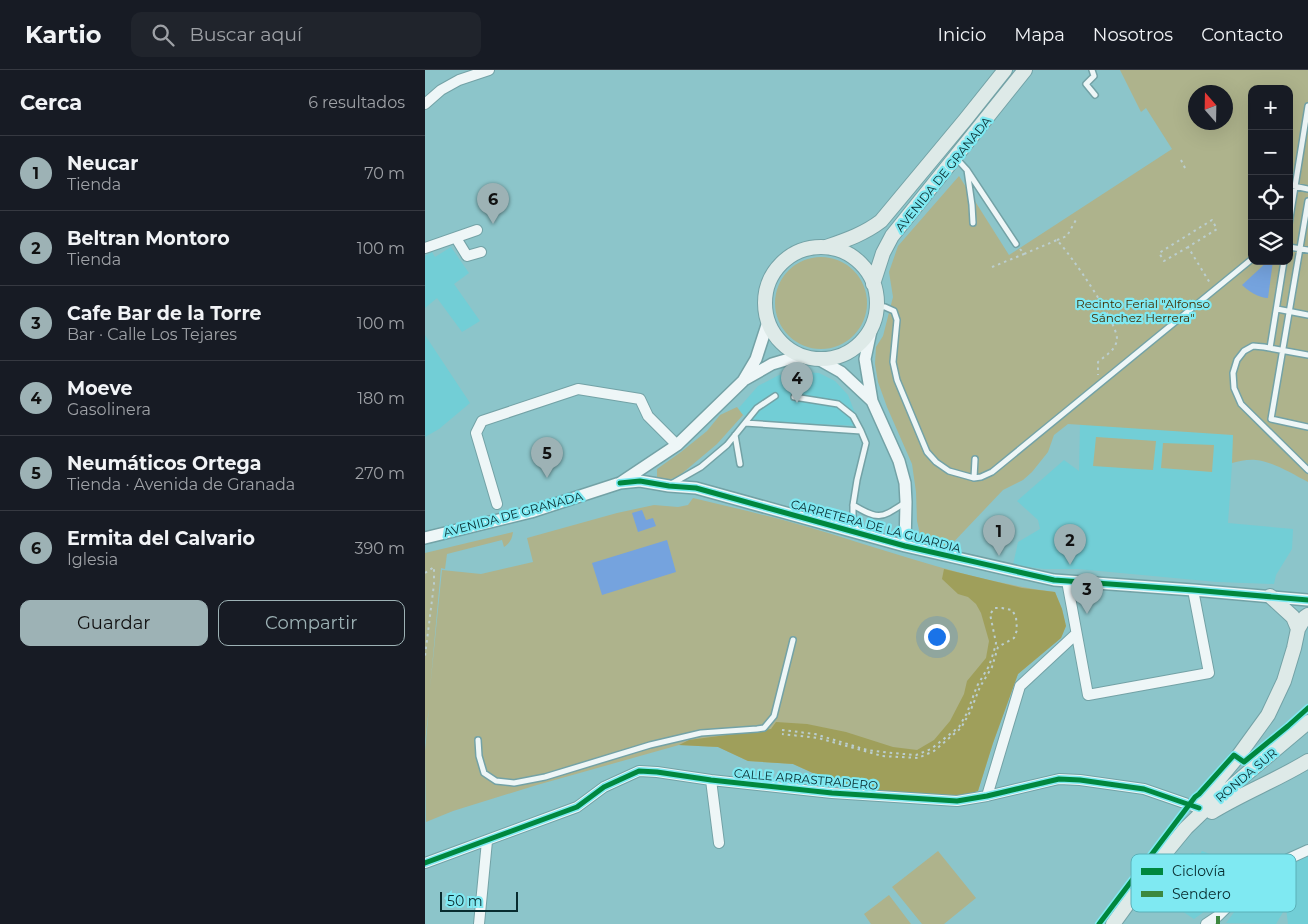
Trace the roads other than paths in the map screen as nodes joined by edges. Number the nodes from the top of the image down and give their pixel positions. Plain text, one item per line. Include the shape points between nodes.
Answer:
1 (489, 70) edge
2 (1005, 70) edge
3 (1025, 70) edge
4 (1092, 70) edge
5 (1095, 95) dead end
6 (425, 104) edge
7 (1308, 106) edge
8 (1307, 122) edge
9 (956, 158) junction
10 (967, 170) junction
11 (1293, 182) edge
12 (1293, 186) edge
13 (1308, 189) edge
14 (1308, 201) edge
15 (973, 223) dead end
16 (477, 230) dead end
17 (456, 238) junction
18 (1017, 244) road end
19 (425, 248) edge
20 (823, 248) junction
21 (1293, 248) edge
22 (1300, 249) junction
23 (1308, 250) edge
24 (481, 252) dead end
25 (1248, 262) edge
26 (1283, 265) edge
27 (873, 284) junction
28 (877, 306) junction
29 (1277, 309) junction
30 (1289, 312) junction
31 (1308, 315) edge
32 (768, 322) junction
33 (872, 326) junction
34 (1270, 348) junction
35 (1283, 350) junction
36 (1308, 355) edge
37 (812, 358) junction
38 (743, 381) junction
39 (775, 396) dead end
40 (794, 397) dead end
41 (871, 401) junction
42 (745, 423) junction
43 (1308, 426) edge
44 (861, 431) junction
45 (735, 435) junction
46 (677, 445) junction
47 (975, 459) dead end
48 (740, 464) dead end
49 (1308, 470) edge
50 (974, 478) junction
51 (620, 483) junction
52 (669, 486) junction
53 (906, 502) junction
54 (497, 504) dead end
55 (853, 505) junction
56 (857, 532) junction
57 (425, 538) edge
58 (905, 546) junction
59 (1067, 582) junction
60 (1193, 590) junction
61 (1270, 596) junction
62 (1308, 600) edge
63 (1308, 615) edge
64 (1298, 629) junction
65 (1076, 634) junction
66 (793, 640) dead end
67 (1308, 722) edge
68 (479, 740) dead end
69 (1308, 761) edge
70 (711, 780) junction
71 (987, 796) junction
72 (1199, 808) junction
73 (1186, 828) junction
74 (487, 841) junction
75 (719, 843) dead end
76 (1308, 850) edge
77 (1165, 854) edge
78 (1296, 855) edge
79 (425, 863) edge
80 (1131, 899) edge
81 (1222, 912) edge
82 (479, 924) edge
83 (1113, 924) edge
84 (1206, 924) edge

1 - 6 street via 459,80
2 - 20 main road, AVENIDA DE GRANADA via 881,221 851,239
3 - 9 main road, AVENIDA DE GRANADA
4 - 5 lane via 1094,76 1086,84
7 - 8 lane
8 - 11 lane
9 - 10 lane
9 - 27 main road, AVENIDA DE GRANADA via 892,236
10 - 15 lane
10 - 18 lane
12 - 13 lane
14 - 22 lane
16 - 17 street
17 - 19 street
17 - 24 street via 467,256
20 - 27 main road via 839,251 854,259
20 - 32 main road via 797,253 776,270 765,295
21 - 22 lane
22 - 23 lane
22 - 30 lane
25 - 50 lane via 992,472
26 - 29 lane
27 - 28 main road
28 - 33 main road
28 - 50 lane via 894,311 897,320 893,362 897,380 927,452 949,471
29 - 30 lane
29 - 34 lane
30 - 31 lane
30 - 35 lane
32 - 37 main road via 782,344 797,354
32 - 38 street, AVENIDA DE GRANADA via 756,359
33 - 37 main road via 846,353 828,359
33 - 41 street via 865,359
34 - 35 lane
34 - 49 lane via 1253,346 1244,351 1233,373 1234,388 1241,404
35 - 36 lane
35 - 43 lane via 1271,419
37 - 38 street, AVENIDA DE GRANADA via 772,364
37 - 41 street via 841,372
38 - 46 street, AVENIDA DE GRANADA
39 - 42 lane via 757,408
40 - 44 lane via 838,404 853,416
41 - 53 street via 899,462
42 - 44 lane
42 - 45 lane
44 - 55 lane via 866,443
45 - 48 lane
45 - 52 lane via 701,467
46 - 51 street, AVENIDA DE GRANADA
46 - 54 street via 648,416 640,399 578,389 482,421 476,433
47 - 50 lane
51 - 52 street, CARRETERA DE LA GUARDIA
51 - 57 street, AVENIDA DE GRANADA via 531,512
52 - 56 street, CARRETERA DE LA GUARDIA via 696,488
53 - 55 lane via 881,516 870,515
53 - 58 street
55 - 56 lane
56 - 58 street, CARRETERA DE LA GUARDIA
58 - 59 street, CARRETERA DE LA GUARDIA
59 - 60 street, CARRETERA DE LA GUARDIA
59 - 65 street
60 - 61 street, CARRETERA DE LA GUARDIA
60 - 65 street via 1209,673 1088,695
61 - 62 street, CARRETERA DE LA GUARDIA
61 - 64 main road via 1293,617
63 - 64 main road
64 - 72 main road via 1284,682 1268,715
65 - 71 street via 1020,686
66 - 68 lane via 774,716 764,728 701,733 514,783 496,781 484,773
67 - 73 main road, RONDA SUR
69 - 73 main road via 1229,801
70 - 71 street, CALLE ARRASTRADERO via 831,793 957,801
70 - 74 street, CALLE ARRASTRADERO via 639,771 605,787 577,807
70 - 75 street
71 - 72 street, CALLE ARRASTRADERO via 1059,779 1080,780 1144,789
72 - 73 main road
73 - 77 main road, RONDA SUR
74 - 79 street, CALLE ARRASTRADERO
74 - 82 street
76 - 78 street
80 - 83 main road, RONDA SUR
81 - 84 street

